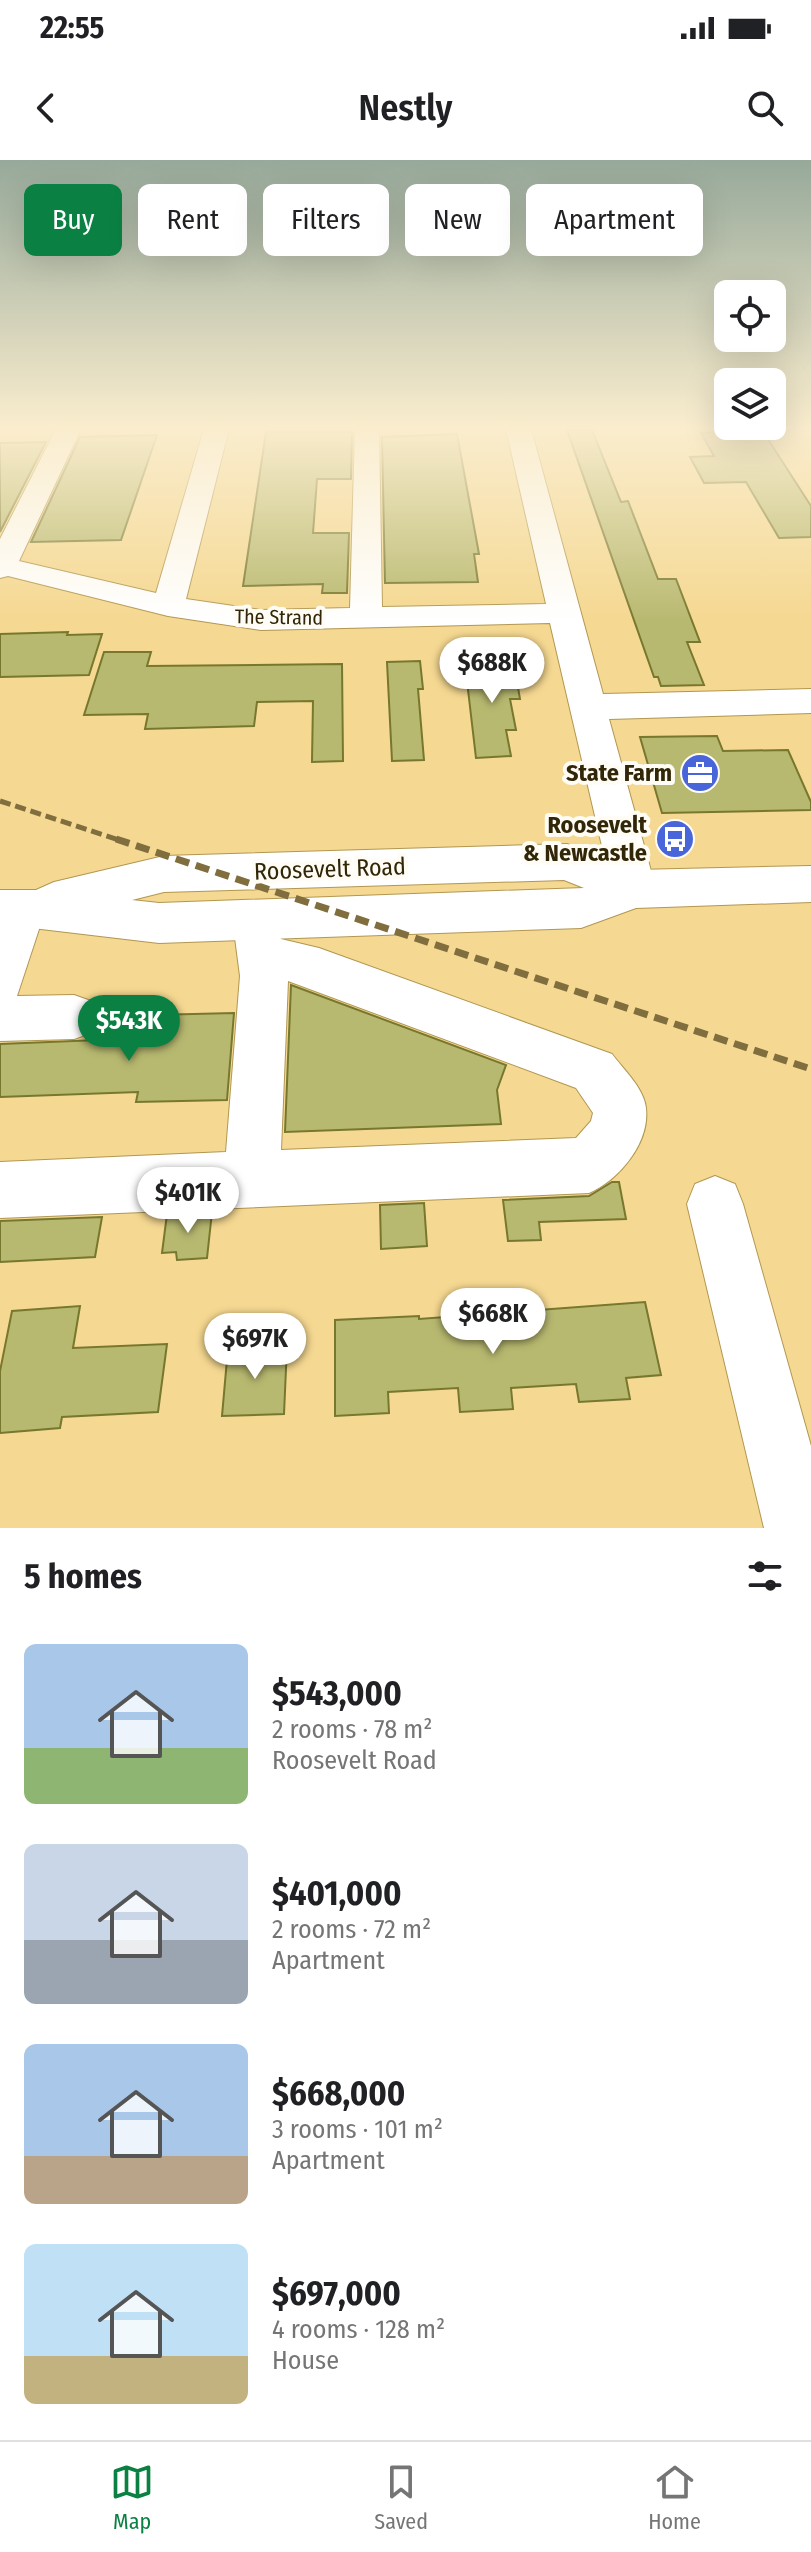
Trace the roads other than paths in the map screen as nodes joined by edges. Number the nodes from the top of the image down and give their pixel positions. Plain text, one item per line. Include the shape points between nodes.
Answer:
1 (37, 493) edge
2 (199, 493) edge
3 (367, 493) edge
4 (534, 493) edge
5 (1, 566) edge
6 (168, 606) junction
7 (564, 613) junction
8 (366, 618) junction
9 (588, 707) junction
10 (808, 707) edge
11 (811, 884) edge
12 (634, 889) junction
13 (12, 908) edge
14 (258, 937) junction
15 (0, 982) edge
16 (74, 1017) dead end
17 (0, 1019) edge
18 (252, 1180) junction
19 (0, 1190) edge
20 (715, 1204) dead end
21 (799, 1528) edge

1 - 5 street
2 - 6 street
3 - 8 street
4 - 7 street
5 - 6 street, The Strand
6 - 8 street, The Strand via 261,620
7 - 8 street, The Strand
7 - 9 street
9 - 10 street
9 - 12 street
11 - 12 main road, Roosevelt Road
12 - 13 main road, Roosevelt Road via 567,862 195,873 164,874
12 - 14 main road, Roosevelt Road via 581,909
13 - 14 main road, Roosevelt Road
13 - 15 street
14 - 18 street via 264,976
14 - 18 street via 319,969 594,1071 620,1107 616,1133 589,1165
16 - 17 street
18 - 19 street
20 - 21 street

